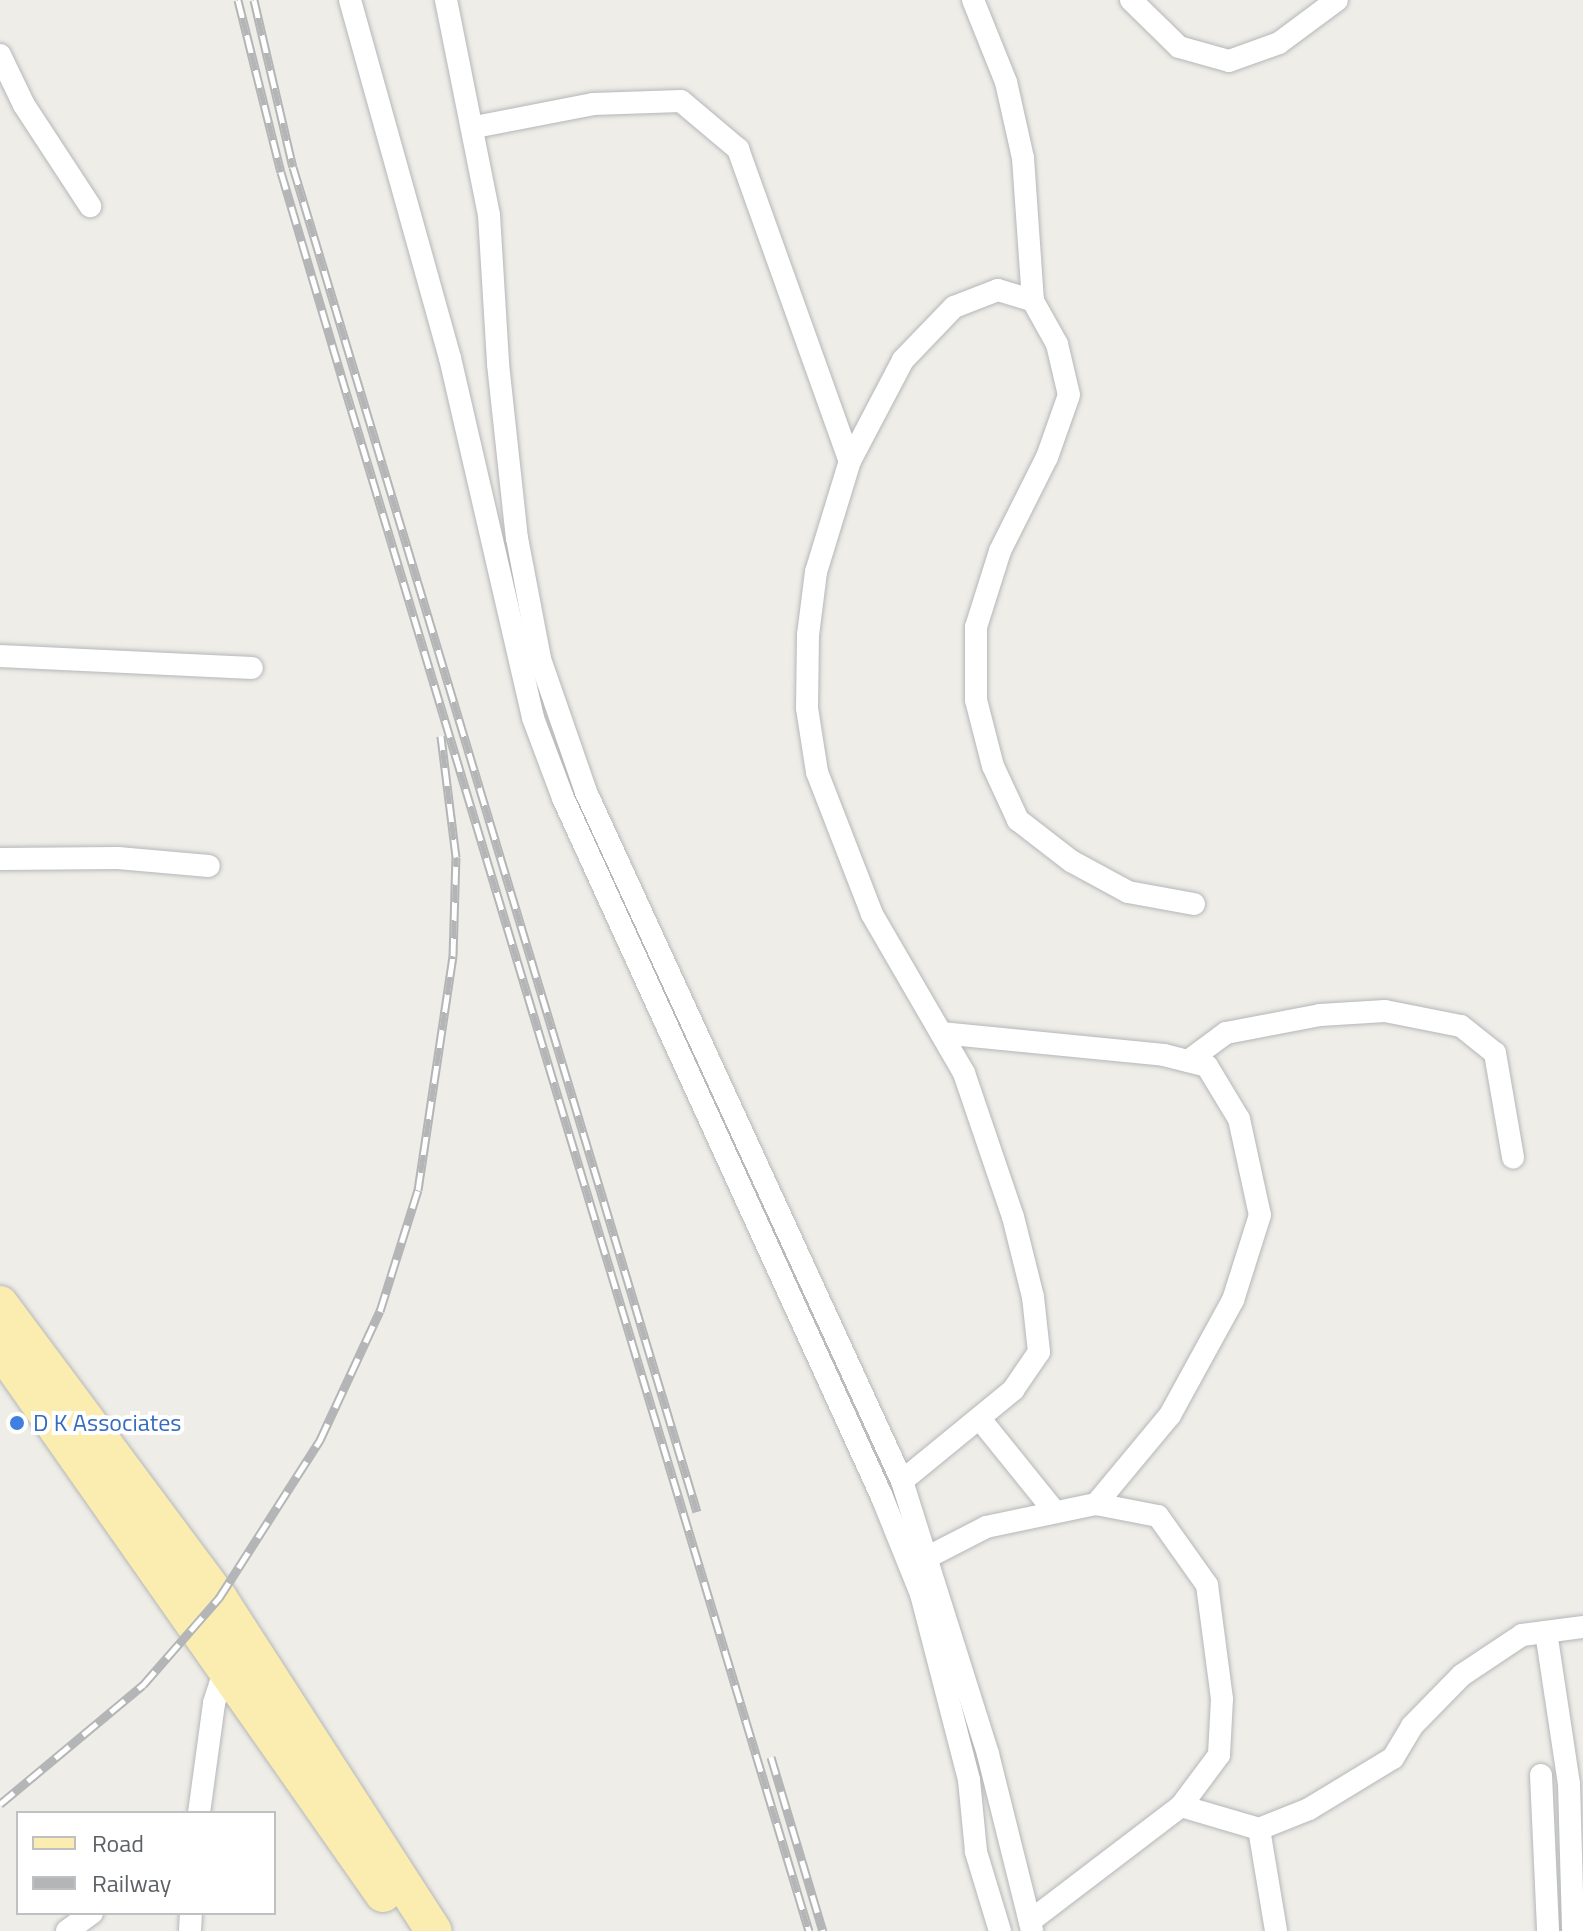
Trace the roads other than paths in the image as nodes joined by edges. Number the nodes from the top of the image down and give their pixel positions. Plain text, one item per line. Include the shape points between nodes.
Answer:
1 (350, 0) edge
2 (446, 0) edge
3 (973, 0) edge
4 (1131, 0) edge
5 (1337, 0) edge
6 (0, 55) edge
7 (475, 127) junction
8 (90, 206) dead end
9 (1033, 301) junction
10 (850, 461) junction
11 (0, 656) edge
12 (252, 668) dead end
13 (0, 859) edge
14 (209, 866) dead end
15 (1194, 904) dead end
16 (941, 1033) junction
17 (1188, 1061) junction
18 (1513, 1157) dead end
19 (0, 1304) edge
20 (0, 1348) edge
21 (980, 1419) junction
22 (902, 1481) junction
23 (1096, 1504) junction
24 (1055, 1512) junction
25 (928, 1557) junction
26 (1583, 1627) edge
27 (1546, 1632) junction
28 (225, 1670) junction
29 (1541, 1775) dead end
30 (1181, 1806) junction
31 (199, 1811) edge
32 (1577, 1812) edge
33 (1259, 1829) junction
34 (89, 1915) edge
35 (415, 1921) edge
36 (1031, 1926) edge
37 (67, 1931) edge
38 (1000, 1931) edge
39 (1276, 1931) edge
40 (1548, 1931) edge
41 (1573, 1931) edge

1 - 38 street via 450,358 533,718 563,798 882,1497 921,1594 969,1780 976,1852
2 - 7 street
3 - 9 street via 1006,82 1023,158
4 - 5 street via 1179,47 1229,61 1279,43
6 - 8 street via 24,105
7 - 10 street via 593,104 681,101 738,149
7 - 22 street via 489,215 517,538 540,659 586,792
9 - 10 street via 998,290 954,307 903,360
9 - 15 street via 1057,344 1069,395 1047,457 1000,551 976,627 976,700 993,766 1018,820 1071,861 1128,892
10 - 16 street via 816,572 808,635 807,708 817,772 872,914
11 - 12 street
13 - 14 street via 118,858
16 - 17 street
16 - 21 street via 964,1073 1013,1217 1033,1297 1039,1352 1013,1390
17 - 18 street via 1226,1033 1320,1015 1385,1011 1461,1026 1495,1053
17 - 23 street via 1207,1066 1239,1119 1260,1215 1233,1300 1170,1415
19 - 35 main road via 219,1598
20 - 28 main road
21 - 22 street
21 - 24 street
22 - 25 street
23 - 24 street
23 - 30 street via 1158,1516 1207,1585 1222,1699 1219,1755
24 - 25 street via 986,1527
25 - 36 street via 988,1754
26 - 27 street
27 - 32 street
27 - 33 street via 1522,1635 1462,1675 1412,1726 1393,1758 1309,1809
28 - 31 street via 214,1703
28 - 35 main road
29 - 40 street
30 - 33 street
30 - 36 street
32 - 41 street
33 - 39 street
34 - 37 street

